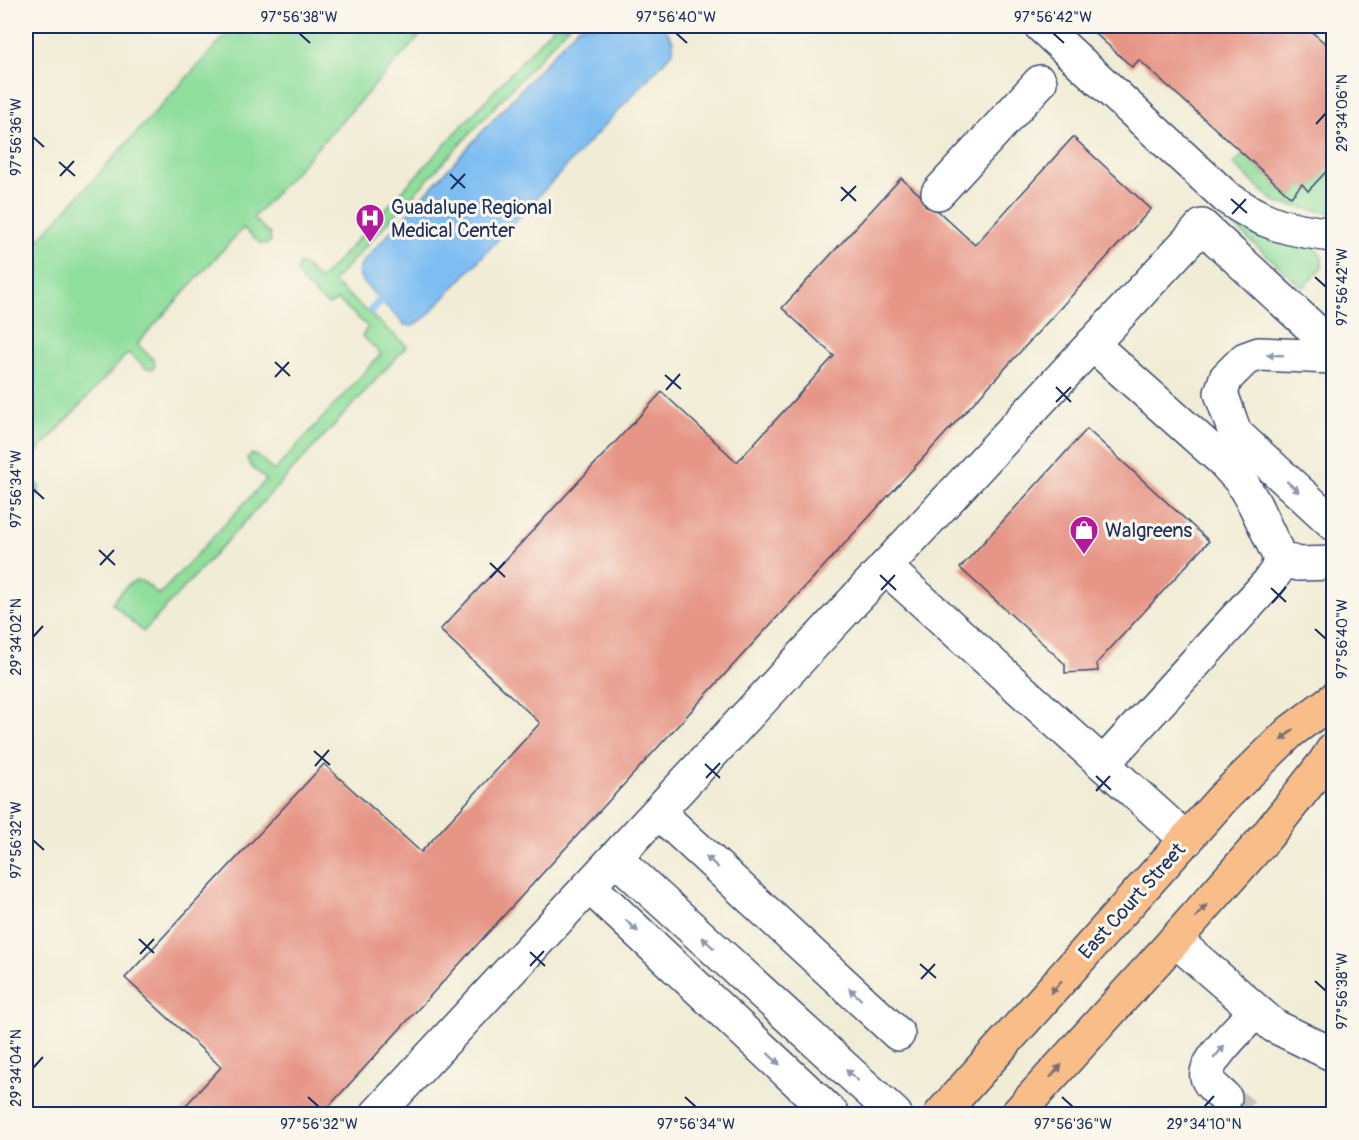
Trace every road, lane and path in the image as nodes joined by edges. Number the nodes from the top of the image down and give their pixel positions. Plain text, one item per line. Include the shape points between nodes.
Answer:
1 (1041, 26) edge
2 (1040, 82) dead end
3 (938, 193) dead end
4 (1334, 235) edge
5 (1092, 344) junction
6 (1334, 348) edge
7 (1334, 357) edge
8 (1334, 524) edge
9 (1280, 558) junction
10 (1334, 562) edge
11 (885, 567) junction
12 (1334, 699) edge
13 (1334, 748) edge
14 (1103, 764) junction
15 (658, 812) junction
16 (1187, 840) junction
17 (615, 858) junction
18 (589, 886) junction
19 (1175, 940) junction
20 (1256, 1011) junction
21 (898, 1034) dead end
22 (1334, 1055) edge
23 (1225, 1098) tunnel mouth
24 (377, 1114) edge
25 (832, 1114) edge
26 (895, 1114) edge
27 (941, 1114) edge
28 (1017, 1114) edge

1 - 4 lane via 1235,204 1281,227
2 - 3 lane
5 - 6 lane via 1202,226
5 - 9 lane via 1241,481
5 - 11 lane
7 -> 8 lane via 1259,354 1245,359 1226,378 1221,393 1235,434
9 - 10 lane via 1298,564
9 - 14 lane via 1269,582
11 - 14 lane
11 - 15 lane
12 -> 16 main road, East Court Street via 1290,732
19 -> 13 main road via 1266,837
14 - 16 lane
15 - 17 lane
21 -> 15 lane
16 -> 27 main road, East Court Street
17 - 18 lane
26 -> 17 lane
18 - 24 lane
18 -> 25 lane
19 - 20 lane
28 -> 19 main road
20 - 22 lane via 1274,1026
23 -> 20 lane via 1213,1086 1207,1068

